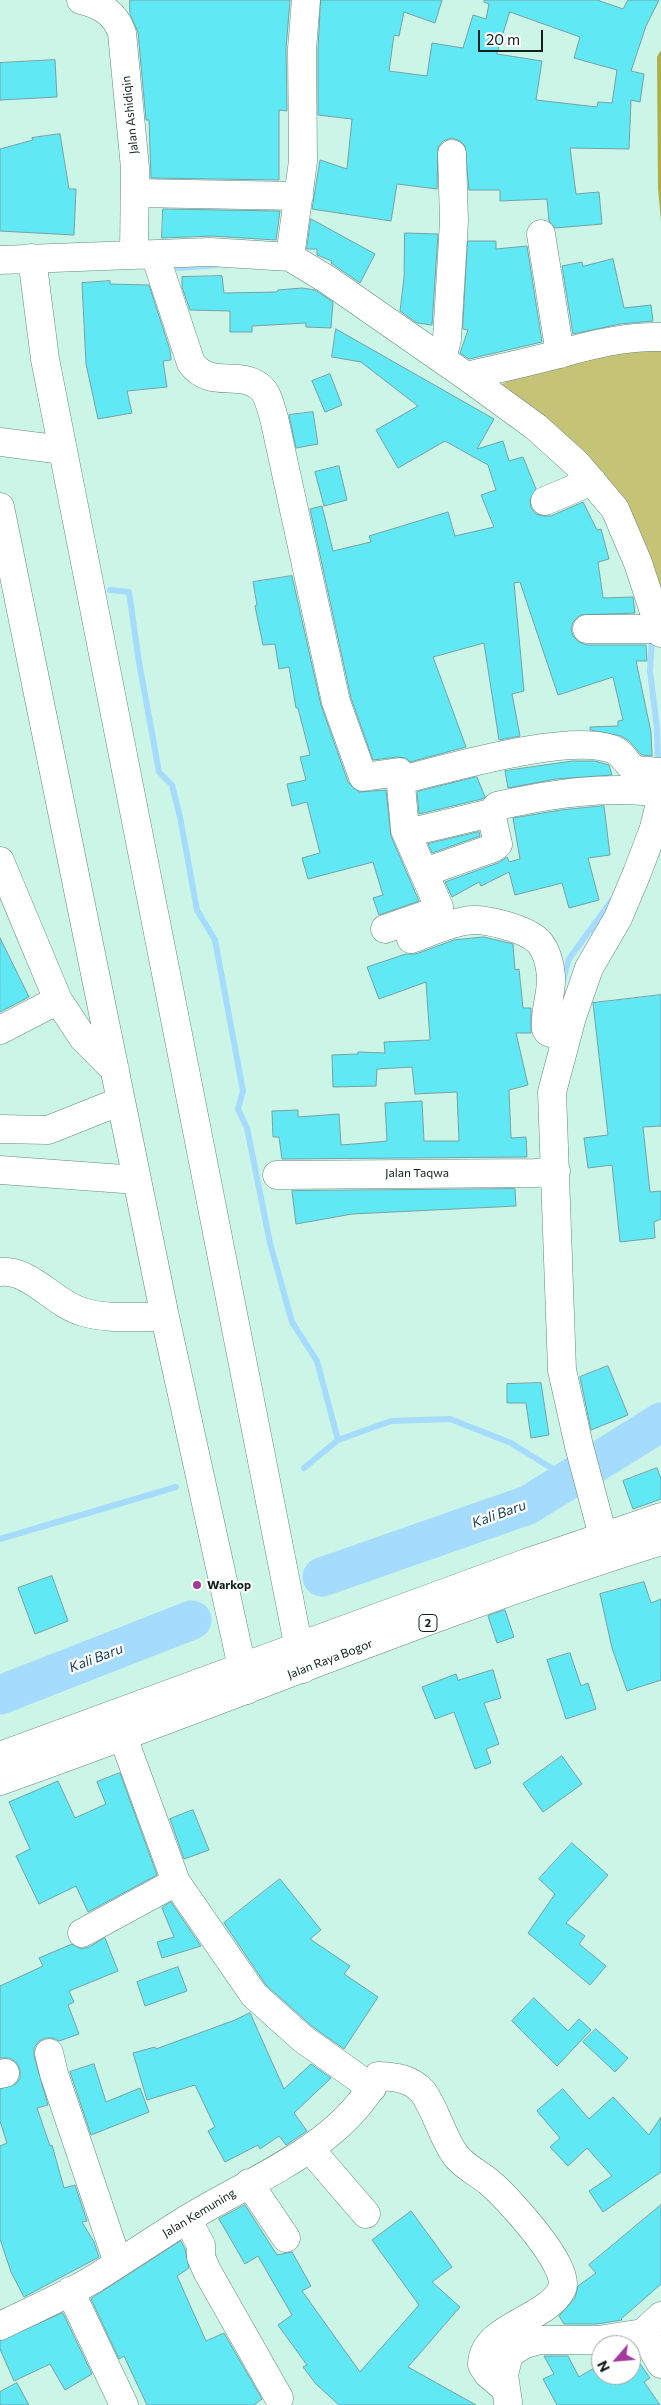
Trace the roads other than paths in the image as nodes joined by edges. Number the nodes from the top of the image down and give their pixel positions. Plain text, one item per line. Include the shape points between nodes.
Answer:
1 (81, 0) edge
2 (306, 0) edge
3 (452, 154) dead end
4 (136, 194) junction
5 (299, 196) junction
6 (540, 234) dead end
7 (144, 254) junction
8 (290, 257) junction
9 (32, 258) junction
10 (0, 260) edge
11 (661, 337) edge
12 (560, 354) junction
13 (442, 359) junction
14 (466, 376) junction
15 (0, 442) edge
16 (63, 450) junction
17 (586, 484) junction
18 (545, 501) dead end
19 (0, 507) edge
20 (587, 629) dead end
21 (656, 630) edge
22 (401, 780) junction
23 (657, 784) edge
24 (491, 814) junction
25 (407, 833) junction
26 (0, 861) edge
27 (425, 872) junction
28 (58, 1000) junction
29 (0, 1030) edge
30 (558, 1035) junction
31 (115, 1070) junction
32 (121, 1101) junction
33 (0, 1129) edge
34 (0, 1170) edge
35 (546, 1172) junction
36 (278, 1175) dead end
37 (137, 1180) junction
38 (0, 1272) edge
39 (165, 1316) junction
40 (661, 1517) edge
41 (603, 1536) junction
42 (661, 1541) edge
43 (301, 1658) junction
44 (244, 1679) junction
45 (123, 1737) junction
46 (0, 1756) edge
47 (0, 1781) edge
48 (176, 1882) junction
49 (82, 1933) dead end
50 (49, 2053) dead end
51 (375, 2082) junction
52 (310, 2150) junction
53 (249, 2184) junction
54 (366, 2214) dead end
55 (187, 2219) junction
56 (286, 2238) dead end
57 (118, 2263) junction
58 (70, 2291) junction
59 (652, 2325) edge
60 (0, 2326) edge
61 (661, 2364) edge
62 (507, 2397) edge
63 (279, 2398) dead end
64 (124, 2405) edge

1 - 4 main road, Jalan Ashidiqin via 110,12 122,33
2 - 5 main road via 302,49 303,161
3 - 13 main road via 454,221 447,339
4 - 5 main road
4 - 7 main road, Jalan Ashidiqin
5 - 8 main road
6 - 12 main road
7 - 8 main road via 210,252
7 - 9 main road
7 - 22 main road via 190,363 197,372 205,377 250,382 260,386 267,397 336,702 363,777 399,772
8 - 13 main road
9 - 10 main road
9 - 16 main road via 45,359
11 - 12 main road via 581,346
12 - 14 main road
13 - 14 main road
14 - 17 main road via 536,427
15 - 16 main road
16 - 43 main road
17 - 18 main road
17 - 21 main road via 615,509 638,562
19 - 31 main road
20 - 21 main road
22 - 23 main road via 530,749 584,745 613,750 634,770
22 - 25 main road
23 - 24 main road via 539,797 498,806
23 - 30 main road via 654,828 638,873 618,918 588,968
24 - 25 main road
24 - 27 main road via 498,844
25 - 27 main road
26 - 28 main road
27 - 30 main road via 439,904 438,909 387,938 477,920 528,935 539,942 547,958 551,976 545,1025
28 - 29 main road
28 - 31 main road via 83,1038
30 - 35 main road
31 - 32 main road
32 - 33 main road via 48,1130
32 - 37 main road
34 - 37 main road
35 - 36 main road, Jalan Taqwa
35 - 41 main road via 562,1370
37 - 39 main road
38 - 39 main road via 27,1278 82,1312 110,1316
39 - 44 main road
40 - 41 main road, Jalan Raya Bogor / 2
41 - 43 main road, Jalan Raya Bogor / 2
42 - 43 main road, Jalan Raya Bogor / 2
43 - 44 main road, Jalan Raya Bogor / 2
44 - 45 main road, Jalan Raya Bogor / 2
44 - 46 main road, Jalan Raya Bogor / 2
45 - 47 main road, Jalan Raya Bogor / 2
45 - 48 main road
48 - 49 main road
48 - 51 main road via 254,1995 303,2038
50 - 57 main road
51 - 52 main road, Jalan Kemuning via 345,2121
51 - 62 main road via 407,2079 423,2092 458,2157 506,2198 547,2248 563,2276 562,2289 556,2298 486,2348 482,2365
52 - 53 main road, Jalan Kemuning
52 - 54 main road
53 - 55 main road, Jalan Kemuning
53 - 56 main road
55 - 57 main road, Jalan Kemuning
55 - 63 main road via 201,2245 201,2257 207,2271
57 - 58 main road, Jalan Kemuning
58 - 60 main road, Jalan Kemuning
58 - 64 main road
59 - 61 main road
59 - 62 main road via 598,2340 540,2340 525,2344 509,2354 504,2375

